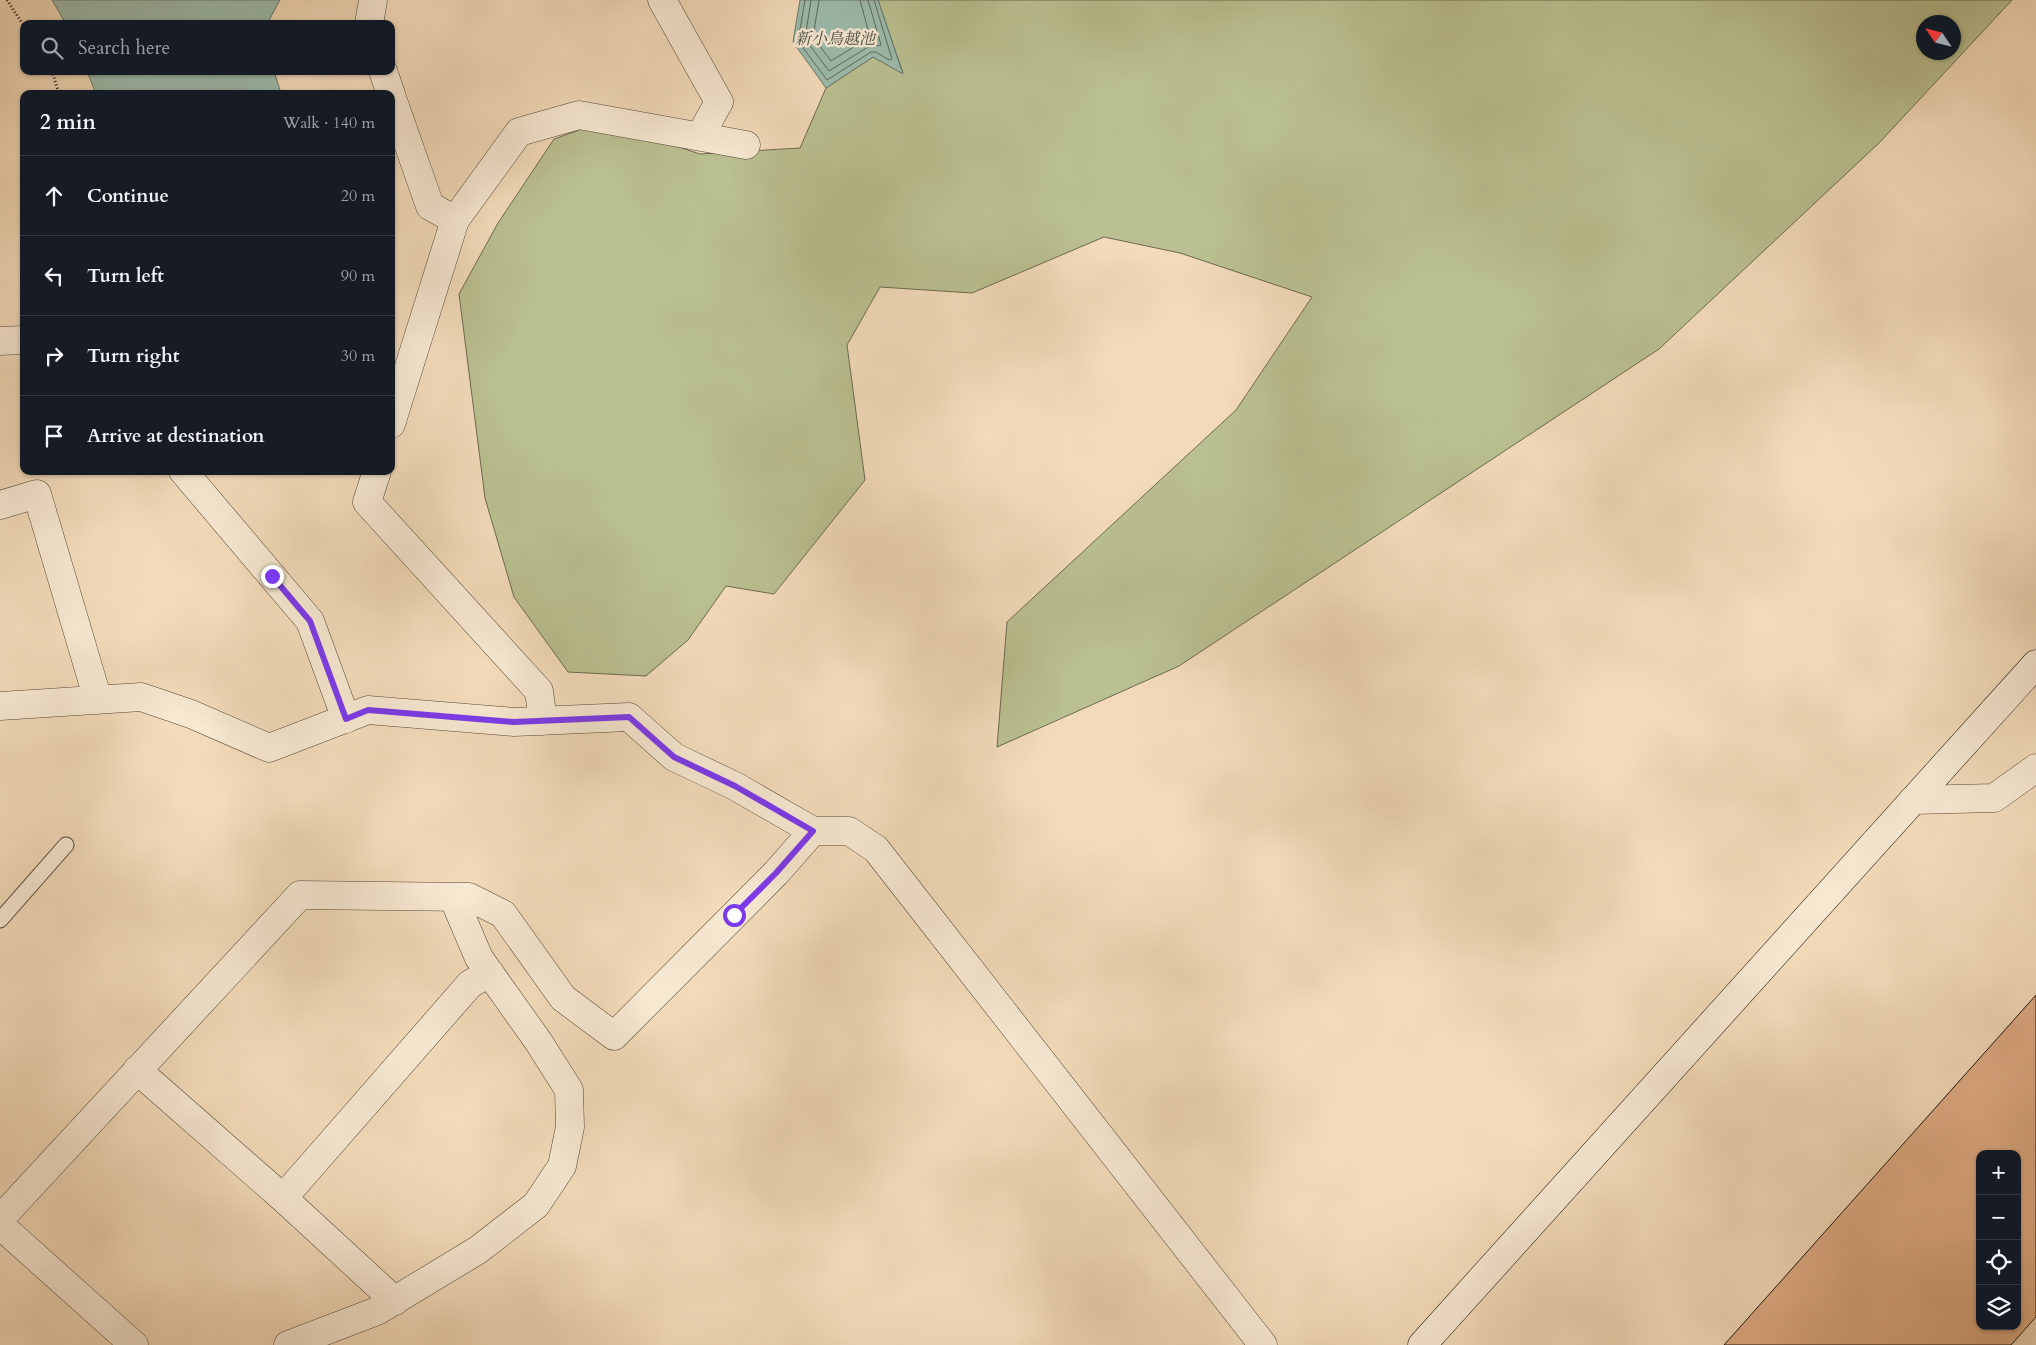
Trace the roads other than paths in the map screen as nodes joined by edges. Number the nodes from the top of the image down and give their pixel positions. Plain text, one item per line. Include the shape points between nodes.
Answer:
1 (373, 0) edge
2 (662, 0) edge
3 (370, 20) edge
4 (384, 75) edge
5 (389, 90) edge
6 (395, 106) edge
7 (700, 136) junction
8 (746, 145) dead end
9 (455, 220) junction
10 (20, 340) edge
11 (0, 341) edge
12 (395, 411) edge
13 (186, 475) edge
14 (375, 475) edge
15 (0, 504) edge
16 (2036, 664) edge
17 (98, 700) junction
18 (0, 706) edge
19 (346, 719) junction
20 (543, 721) junction
21 (2036, 768) edge
22 (1913, 800) junction
23 (813, 831) junction
24 (66, 845) dead end
25 (454, 896) junction
26 (0, 920) edge
27 (490, 973) junction
28 (137, 1070) junction
29 (283, 1198) junction
30 (0, 1219) edge
31 (0, 1225) edge
32 (395, 1301) junction
33 (134, 1345) edge
34 (288, 1345) edge
35 (1263, 1345) edge
36 (1422, 1345) edge

1 - 3 street
2 - 7 street via 719,102
4 - 5 street
6 - 9 street via 430,206
7 - 8 street
7 - 9 street via 579,115 519,132
9 - 12 street
10 - 11 street
13 - 19 street via 310,621
14 - 20 street via 367,502 539,691
15 - 17 street via 37,494
16 - 22 street
17 - 18 street
17 - 19 street via 141,697 191,714 269,748
19 - 20 street via 368,710 514,722
20 - 23 street via 629,717 674,757 735,786
21 - 22 street via 1994,798
22 - 36 street
23 - 25 street via 776,873 614,1036 563,998 503,914 469,897
23 - 35 street via 849,831 876,849
24 - 26 lane
25 - 27 street via 480,958
25 - 28 street via 300,895
27 - 29 street via 470,984
27 - 32 street via 569,1090 570,1127 562,1166 536,1205 478,1250
28 - 29 street
28 - 30 street
29 - 32 street
31 - 33 street
32 - 34 street via 378,1311

